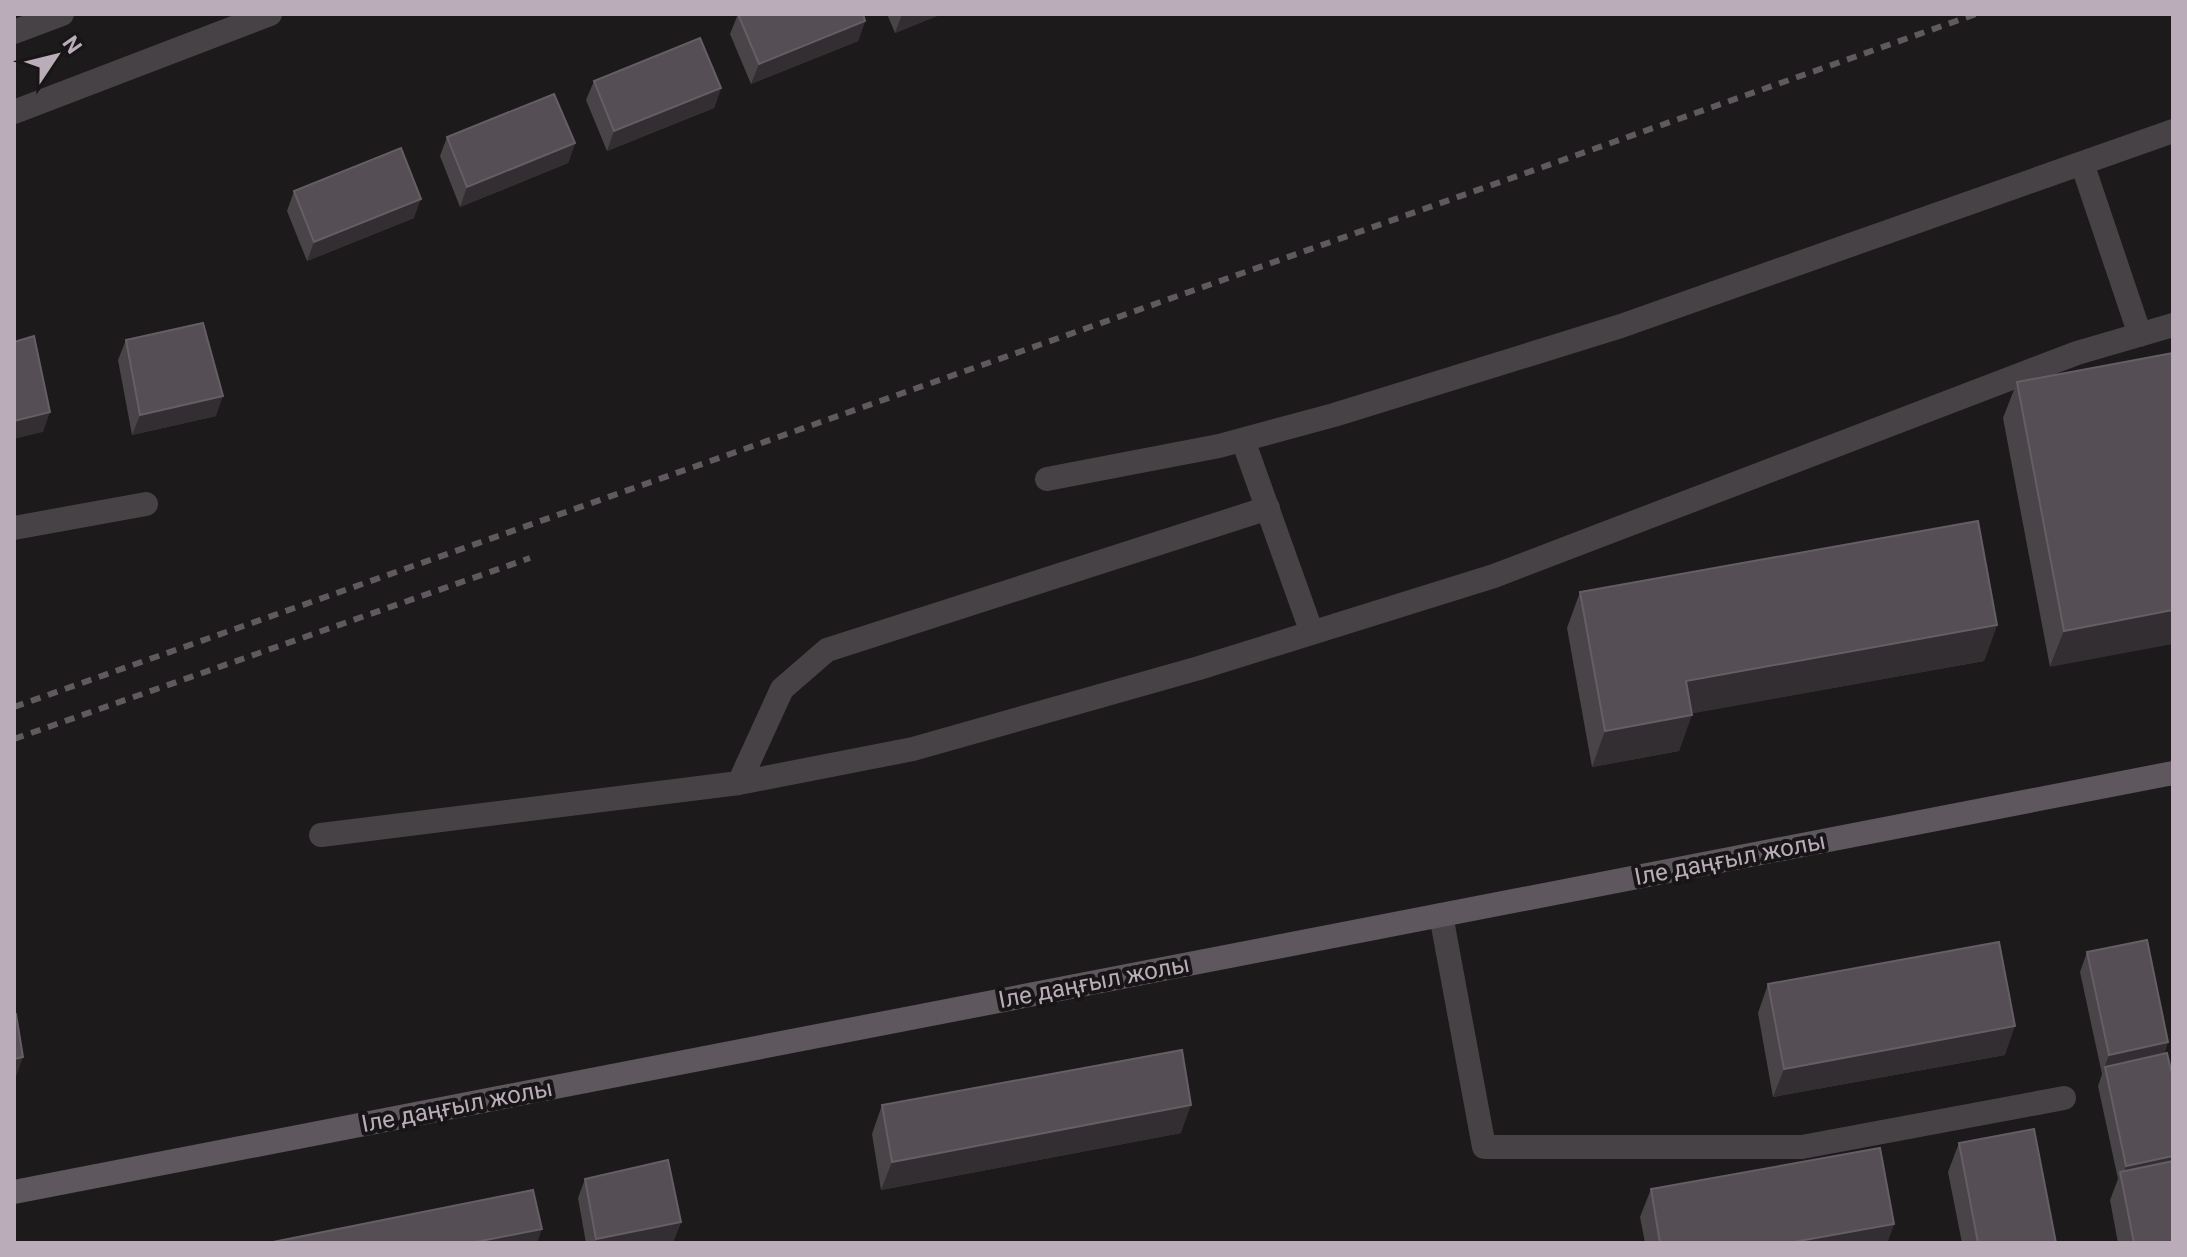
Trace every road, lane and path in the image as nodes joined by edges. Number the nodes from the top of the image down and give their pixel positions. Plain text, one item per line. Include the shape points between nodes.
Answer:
1 (62, 14) edge
2 (270, 14) edge
3 (14, 32) edge
4 (14, 112) edge
5 (2173, 131) edge
6 (2082, 163) junction
7 (2173, 325) edge
8 (2140, 335) junction
9 (1243, 440) junction
10 (1047, 479) dead end
11 (146, 504) dead end
12 (1268, 508) junction
13 (14, 528) edge
14 (1312, 633) junction
15 (2173, 773) edge
16 (739, 783) junction
17 (321, 835) dead end
18 (1441, 915) junction
19 (2064, 1098) dead end
20 (14, 1192) edge

1 - 3 street
2 - 4 street
5 - 6 street
6 - 8 street
6 - 9 street via 1621,326
7 - 8 street
8 - 14 street via 1902,418 1494,576
9 - 10 street
9 - 12 street
11 - 13 street
12 - 14 street
12 - 16 street via 827,650 782,689
14 - 16 street via 913,749
15 - 18 main road, Іле даңғыл жолы
16 - 17 street
18 - 19 street via 1484,1147 1802,1147
18 - 20 main road, Іле даңғыл жолы

